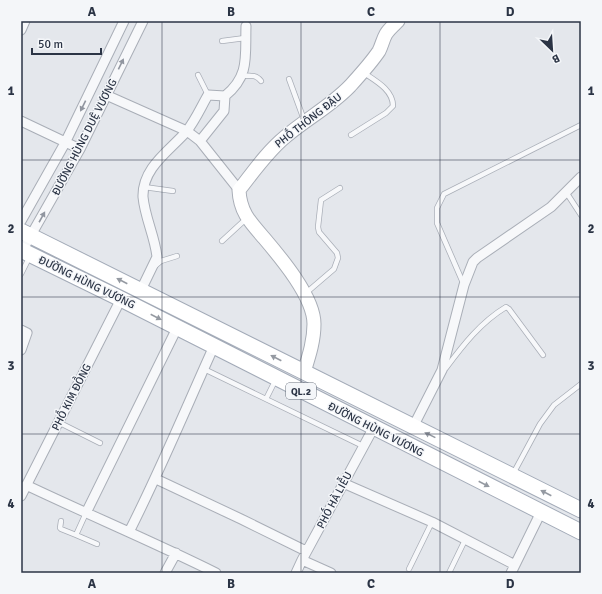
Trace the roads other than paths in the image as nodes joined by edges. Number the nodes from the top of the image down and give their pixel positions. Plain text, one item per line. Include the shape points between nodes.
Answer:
1 (25, 21) edge
2 (124, 21) edge
3 (143, 21) edge
4 (398, 21) edge
5 (246, 26) dead end
6 (21, 30) edge
7 (245, 38) junction
8 (222, 41) dead end
9 (363, 72) junction
10 (198, 75) dead end
11 (242, 76) junction
12 (289, 79) dead end
13 (261, 81) dead end
14 (106, 95) junction
15 (208, 95) junction
16 (225, 96) junction
17 (21, 121) edge
18 (304, 122) junction
19 (581, 125) edge
20 (187, 131) junction
21 (351, 135) dead end
22 (200, 142) junction
23 (65, 143) junction
24 (80, 149) junction
25 (581, 177) edge
26 (144, 187) junction
27 (340, 188) dead end
28 (240, 190) junction
29 (173, 191) dead end
30 (566, 192) junction
31 (581, 215) edge
32 (247, 218) junction
33 (21, 221) edge
34 (26, 233) edge
35 (222, 241) dead end
36 (24, 252) edge
37 (177, 256) dead end
38 (152, 268) junction
39 (21, 274) edge
40 (464, 285) junction
41 (141, 290) junction
42 (305, 295) junction
43 (121, 299) junction
44 (177, 328) junction
45 (21, 330) edge
46 (214, 346) junction
47 (21, 350) edge
48 (543, 355) dead end
49 (204, 369) junction
50 (442, 370) junction
51 (304, 372) junction
52 (277, 378) junction
53 (581, 384) edge
54 (266, 399) junction
55 (58, 422) junction
56 (374, 427) junction
57 (413, 427) junction
58 (100, 443) dead end
59 (363, 446) junction
60 (468, 454) junction
61 (459, 471) junction
62 (512, 476) junction
63 (156, 479) junction
64 (343, 482) junction
65 (26, 485) junction
66 (21, 496) edge
67 (581, 510) edge
68 (541, 512) junction
69 (86, 514) junction
70 (61, 521) dead end
71 (432, 522) junction
72 (129, 532) junction
73 (581, 532) edge
74 (76, 535) junction
75 (465, 540) junction
76 (97, 544) dead end
77 (176, 553) junction
78 (304, 556) junction
79 (515, 564) junction
80 (409, 569) dead end
81 (166, 573) edge
82 (216, 573) edge
83 (296, 573) edge
84 (331, 573) edge
85 (449, 573) edge
86 (511, 573) edge

1 - 6 street
2 -> 23 street, ĐƯỜNG HÙNG DUỆ VƯƠNG
14 -> 3 street, ĐƯỜNG HÙNG DUỆ VƯƠNG
4 - 9 street, PHỐ THÔNG ĐẬU via 388,31 379,51
5 - 7 street
7 - 8 lane
7 - 11 street via 245,69
9 - 18 street, PHỐ THÔNG ĐẬU via 348,88
9 - 21 lane via 386,90 393,101 393,106
10 - 15 lane
11 - 13 lane via 254,76
11 - 16 street via 234,89
12 - 18 lane
14 - 20 street
14 - 24 street, ĐƯỜNG HÙNG DUỆ VƯƠNG
15 - 16 street
15 - 20 street
16 - 22 street via 224,111
17 - 23 street
18 - 28 street, PHỐ THÔNG ĐẬU via 272,148
19 - 40 lane via 444,194 437,208 437,223
20 - 22 street
20 - 26 street via 156,161
22 - 28 street
23 - 24 street
23 - 33 street, ĐƯỜNG HÙNG DUỆ VƯƠNG
34 -> 24 street, ĐƯỜNG HÙNG DUỆ VƯƠNG
25 - 30 street
26 - 29 lane
26 - 38 street via 145,210 157,258
27 - 42 lane via 321,200 318,227 338,258 334,269
28 - 32 street via 241,205
30 - 31 lane
30 - 40 street via 551,207 477,258
32 - 35 lane
32 - 42 street via 282,261
34 - 36 street, ĐƯỜNG HÙNG DUỆ VƯƠNG
41 -> 34 main road, ĐƯỜNG HÙNG VƯƠNG / QL.2
36 - 39 lane
36 - 43 main road, ĐƯỜNG HÙNG VƯƠNG / QL.2
37 - 38 lane via 161,261
38 - 41 street
40 - 50 street
51 -> 41 main road, ĐƯỜNG HÙNG VƯƠNG / QL.2
42 - 51 street via 312,308 314,324 313,340
43 -> 44 main road, ĐƯỜNG HÙNG VƯƠNG / QL.2
43 - 55 street, PHỐ KIM ĐỒNG
44 - 46 main road, ĐƯỜNG HÙNG VƯƠNG / QL.2
44 - 69 street
45 - 47 street via 27,333
46 - 49 street
46 - 52 main road, ĐƯỜNG HÙNG VƯƠNG / QL.2
48 - 50 lane via 506,307 493,315 466,341
49 - 54 lane
49 - 63 street
50 - 57 street
51 - 57 main road, ĐƯỜNG HÙNG VƯƠNG / QL.2
52 - 54 lane
52 - 56 main road, ĐƯỜNG HÙNG VƯƠNG / QL.2
53 - 62 lane via 554,405 540,424
54 - 59 lane
55 - 58 lane
55 - 65 street, PHỐ KIM ĐỒNG
56 - 59 street, PHỐ HÀ LIỄU
56 - 61 main road, ĐƯỜNG HÙNG VƯƠNG / QL.2
60 -> 57 main road, ĐƯỜNG HÙNG VƯƠNG / QL.2
59 - 64 street, PHỐ HÀ LIỄU
60 - 61 main road
60 - 62 main road, ĐƯỜNG HÙNG VƯƠNG / QL.2
61 -> 68 main road, ĐƯỜNG HÙNG VƯƠNG / QL.2
67 -> 62 main road, ĐƯỜNG HÙNG VƯƠNG / QL.2
63 - 72 street
63 - 78 street via 241,518
64 - 71 street
64 - 78 street, PHỐ HÀ LIỄU
65 - 66 street, PHỐ KIM ĐỒNG
65 - 69 street
68 - 73 main road, ĐƯỜNG HÙNG VƯƠNG / QL.2
68 - 79 street
69 - 72 street
69 - 74 lane
70 - 74 lane via 61,529
71 - 75 street
71 - 80 lane
72 - 77 street
74 - 76 lane
75 - 79 street
75 - 85 lane
77 - 81 street
77 - 82 street
78 - 83 street, PHỐ HÀ LIỄU
78 - 84 street
79 - 86 street

